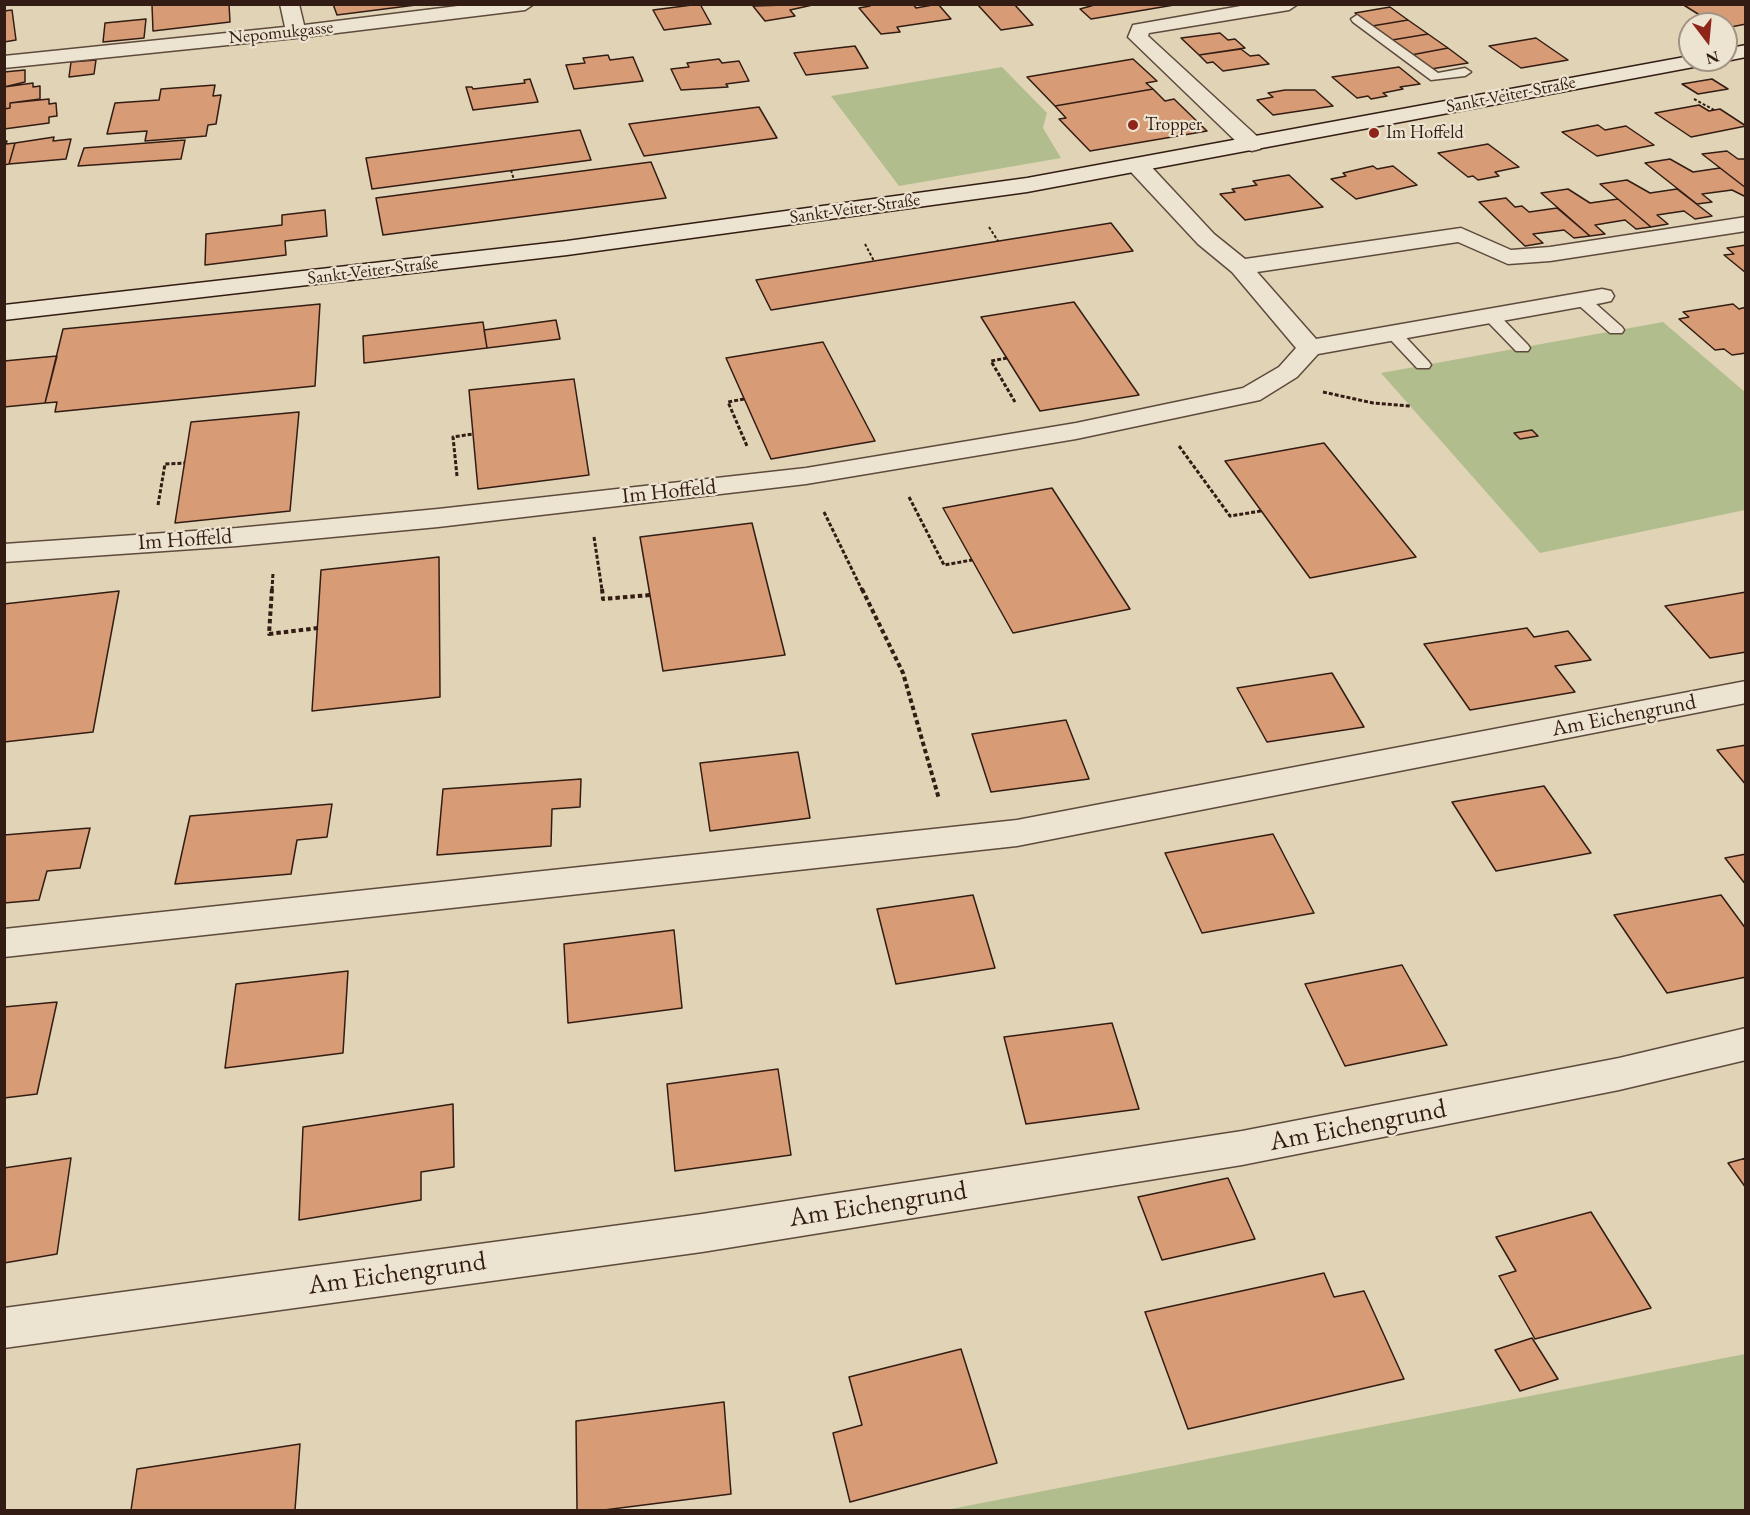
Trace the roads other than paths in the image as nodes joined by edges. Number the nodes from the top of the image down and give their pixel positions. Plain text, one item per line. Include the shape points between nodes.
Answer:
1 (289, 4) edge
2 (525, 4) edge
3 (1289, 4) edge
4 (1253, 7) edge
5 (1357, 19) dead end
6 (296, 32) junction
7 (4, 62) edge
8 (1678, 64) edge
9 (1465, 72) dead end
10 (1251, 144) junction
11 (1137, 166) junction
12 (1746, 224) edge
13 (1240, 267) junction
14 (1591, 297) joint
15 (4, 313) edge
16 (1490, 315) junction
17 (1616, 330) dead end
18 (1392, 332) junction
19 (1310, 348) junction
20 (1522, 348) dead end
21 (1423, 365) dead end
22 (4, 553) edge
23 (1746, 692) edge
24 (4, 943) edge
25 (1746, 1044) edge
26 (4, 1328) edge

1 - 6 street
2 - 6 street, Nepomukgasse
3 - 4 street
4 - 10 street via 1140,29 1138,37
5 - 9 lane via 1436,77
6 - 7 street, Nepomukgasse
8 - 10 street, Sankt-Veiter-Straße
10 - 11 street, Sankt-Veiter-Straße
11 - 13 street via 1206,239
11 - 15 street, Sankt-Veiter-Straße via 1027,185 567,248
12 - 13 street via 1508,256 1461,235
13 - 19 street
14 - 16 street
14 - 17 lane
16 - 18 street
16 - 20 lane
18 - 19 street
18 - 21 lane
19 - 22 street, Im Hoffeld via 1288,372 1251,394 1077,431 806,476 275,533
23 - 24 street, Am Eichengrund via 1028,831
25 - 26 street, Am Eichengrund via 1619,1074 1242,1148 702,1233

